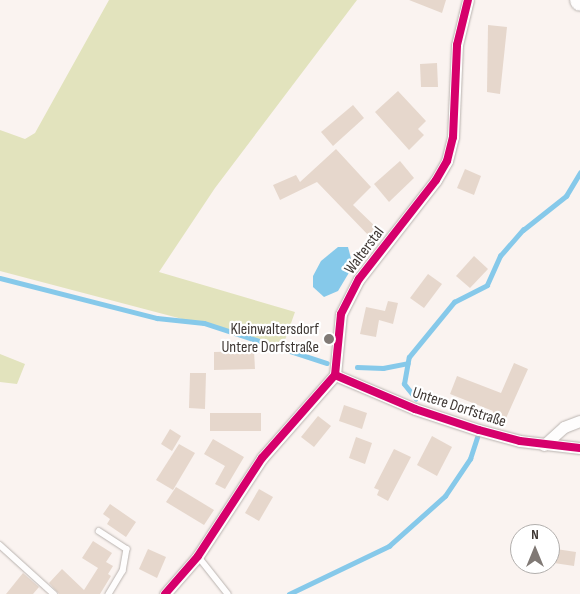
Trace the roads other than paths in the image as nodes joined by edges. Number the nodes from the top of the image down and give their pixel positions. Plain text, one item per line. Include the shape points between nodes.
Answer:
1 (468, 0) edge
2 (335, 375) junction
3 (580, 421) edge
4 (544, 445) junction
5 (580, 448) edge
6 (99, 531) dead end
7 (0, 545) edge
8 (198, 556) junction
9 (54, 594) edge
10 (108, 594) edge
11 (165, 594) edge
12 (228, 594) edge

1 - 2 street, Walterstal via 457,45 453,137 447,160 436,180 359,279 341,314
2 - 4 street, Untere Dorfstraße via 414,409
2 - 8 street via 262,458
3 - 4 street via 564,427
4 - 5 street, Untere Dorfstraße
6 - 10 lane via 127,549 123,571
7 - 9 lane
8 - 11 street
8 - 12 lane

